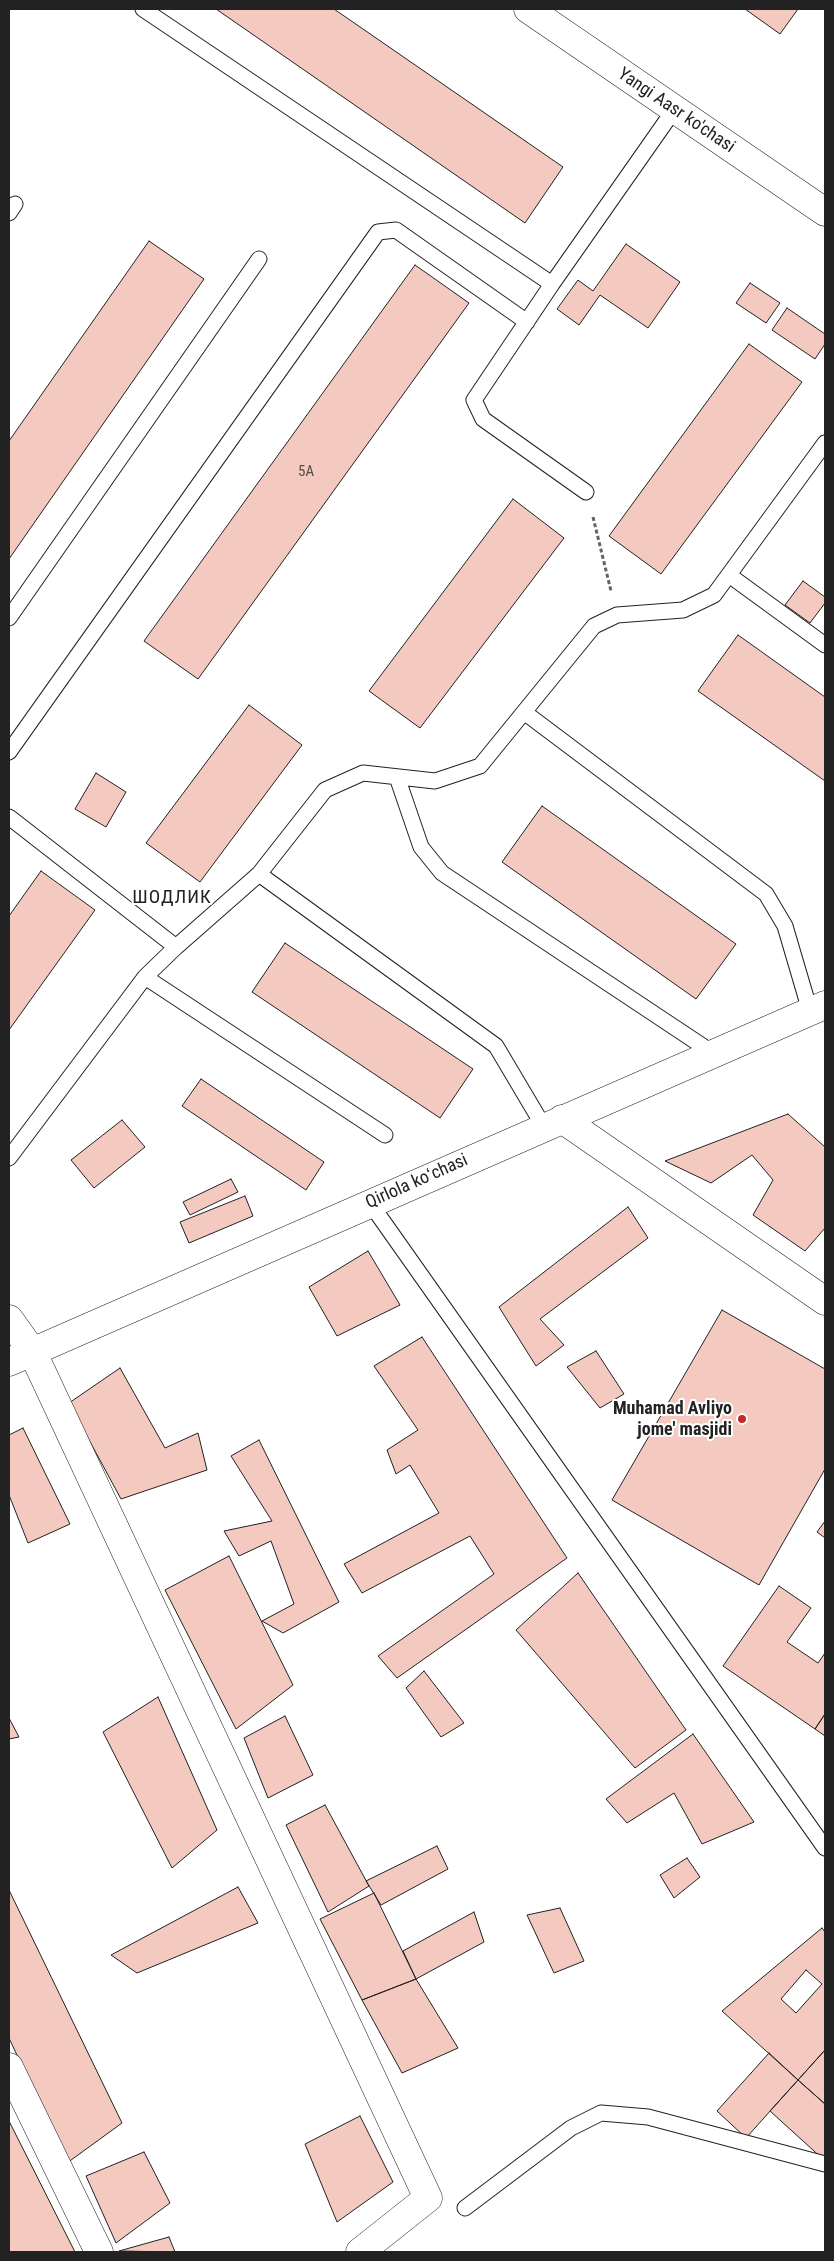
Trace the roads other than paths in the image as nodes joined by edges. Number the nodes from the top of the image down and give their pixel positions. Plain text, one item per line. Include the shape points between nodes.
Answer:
1 (143, 9) edge
2 (528, 9) edge
3 (674, 110) junction
4 (825, 212) edge
5 (259, 259) dead end
6 (552, 284) junction
7 (527, 322) junction
8 (825, 442) edge
9 (586, 492) road end
10 (728, 575) junction
11 (9, 618) edge
12 (825, 645) edge
13 (524, 712) junction
14 (9, 752) edge
15 (397, 777) junction
16 (9, 817) edge
17 (259, 874) junction
18 (176, 946) junction
19 (145, 977) junction
20 (818, 1008) edge
21 (712, 1054) junction
22 (553, 1123) junction
23 (385, 1135) dead end
24 (9, 1158) edge
25 (370, 1203) junction
26 (825, 1302) edge
27 (9, 1319) edge
28 (20, 1356) edge
29 (825, 1848) edge
30 (9, 2067) edge
31 (825, 2164) edge
32 (465, 2208) dead end
33 (99, 2252) edge
34 (360, 2252) edge

1 - 6 lane
2 - 3 street, Yangi Aasr ko'chasi
3 - 4 street, Yangi Aasr ko'chasi
3 - 6 lane
5 - 11 lane
6 - 7 lane
7 - 9 lane via 474,400 482,419
7 - 14 lane via 396,230 378,232
8 - 10 lane
10 - 12 lane
10 - 13 lane via 714,595 683,610 617,615 594,626
13 - 15 lane via 480,766 435,781
13 - 20 lane via 766,894 785,926
15 - 17 lane via 364,773 325,790
15 - 21 lane via 421,847 442,873
16 - 18 lane
17 - 18 lane
17 - 22 lane via 496,1046
18 - 19 lane
19 - 23 lane
19 - 24 lane
20 - 21 street, Qirlola koʻchasi
21 - 22 street, Qirlola koʻchasi
22 - 25 street, Qirlola koʻchasi
22 - 26 street
25 - 28 street, Qirlola koʻchasi
25 - 29 lane
27 - 28 street
28 - 34 street via 428,2198
30 - 33 street
31 - 32 lane via 648,2117 601,2113 571,2128

